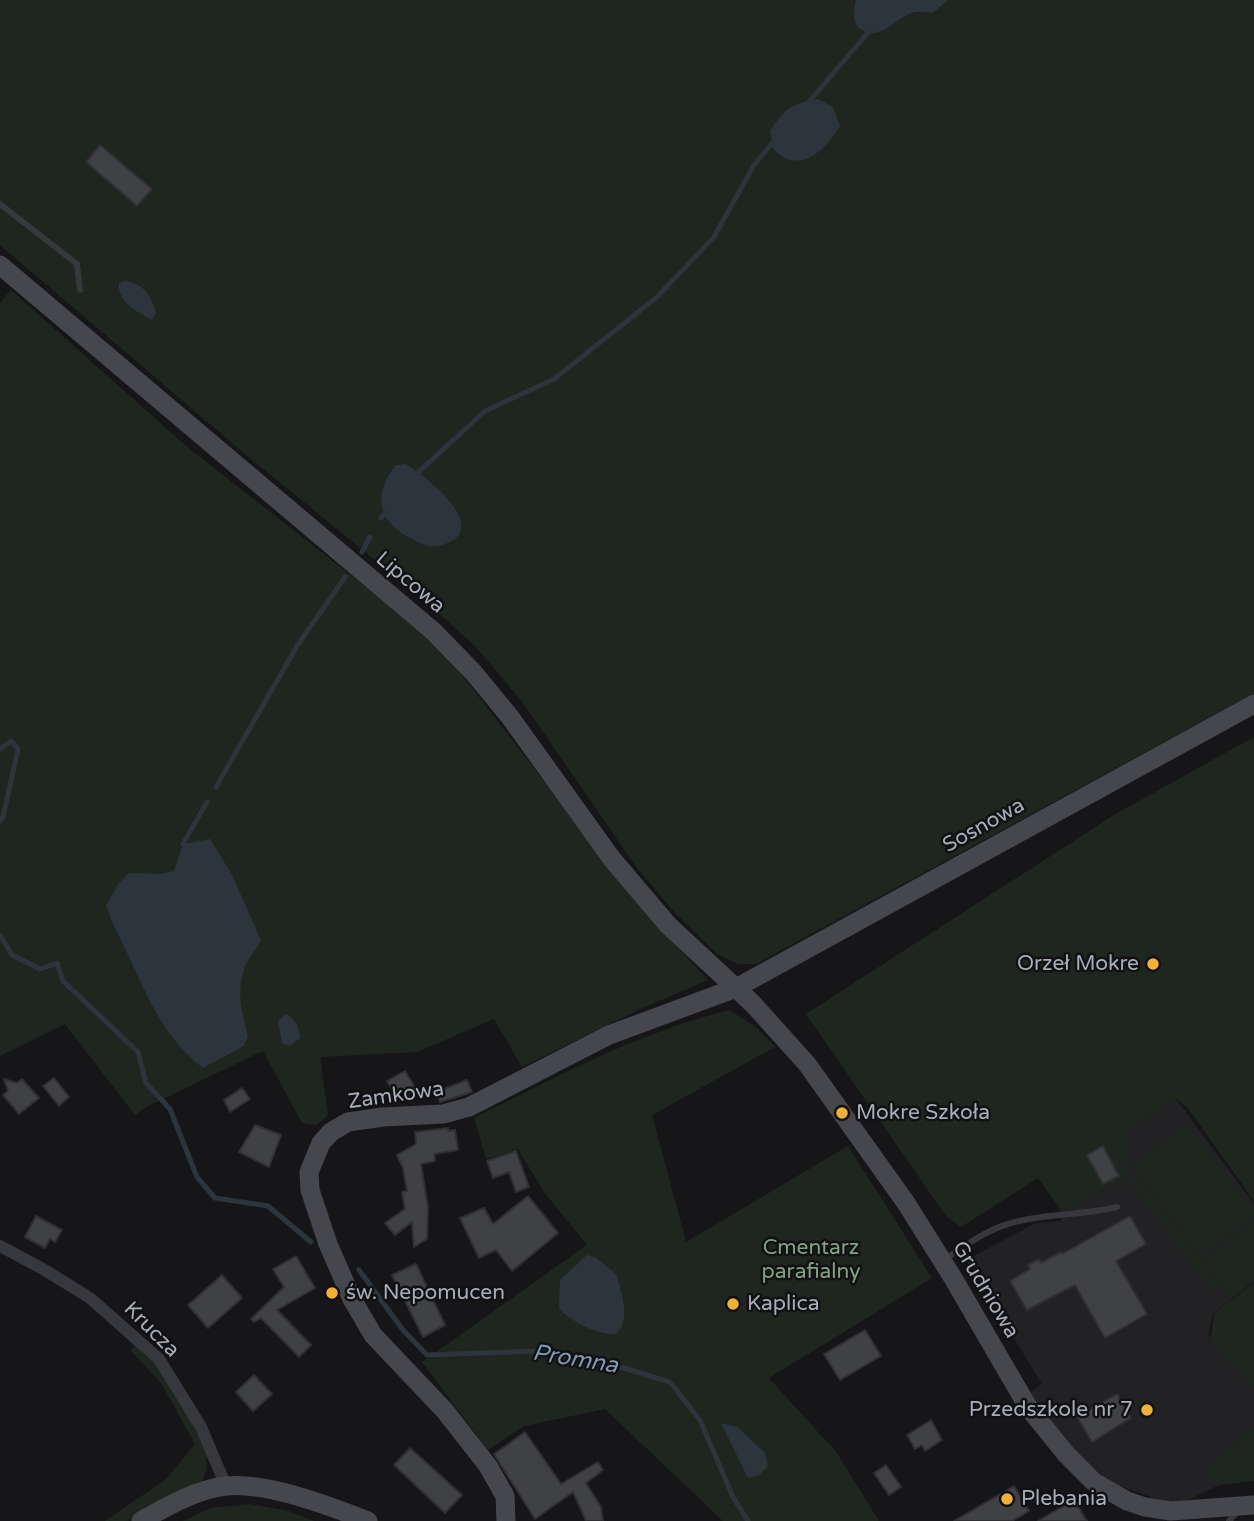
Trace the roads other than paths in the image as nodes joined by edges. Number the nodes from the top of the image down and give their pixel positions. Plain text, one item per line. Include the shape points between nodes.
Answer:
1 (0, 204) edge
2 (0, 265) edge
3 (80, 290) dead end
4 (1254, 704) edge
5 (736, 988) junction
6 (1117, 1207) dead end
7 (0, 1246) edge
8 (942, 1260) junction
9 (226, 1486) junction
10 (1242, 1511) edge
11 (1163, 1516) edge
12 (510, 1519) edge
13 (141, 1521) edge
14 (368, 1521) edge

1 - 3 lane via 77,264
2 - 5 street, Lipcowa via 433,631 510,717 636,888 668,925
4 - 5 street, Sosnowa
5 - 8 street, Grudniowa via 807,1064
5 - 12 street, Zamkowa via 608,1035 469,1107 443,1114 348,1122 331,1132 314,1156 310,1190 328,1244 362,1318 470,1441 498,1482
6 - 8 lane via 1004,1224
7 - 9 street, Krucza via 90,1298 159,1359 201,1427
8 - 11 street, Grudniowa via 1028,1407 1066,1454 1094,1482
9 - 13 street
9 - 14 street via 270,1489
10 - 11 street, Grudniowa

